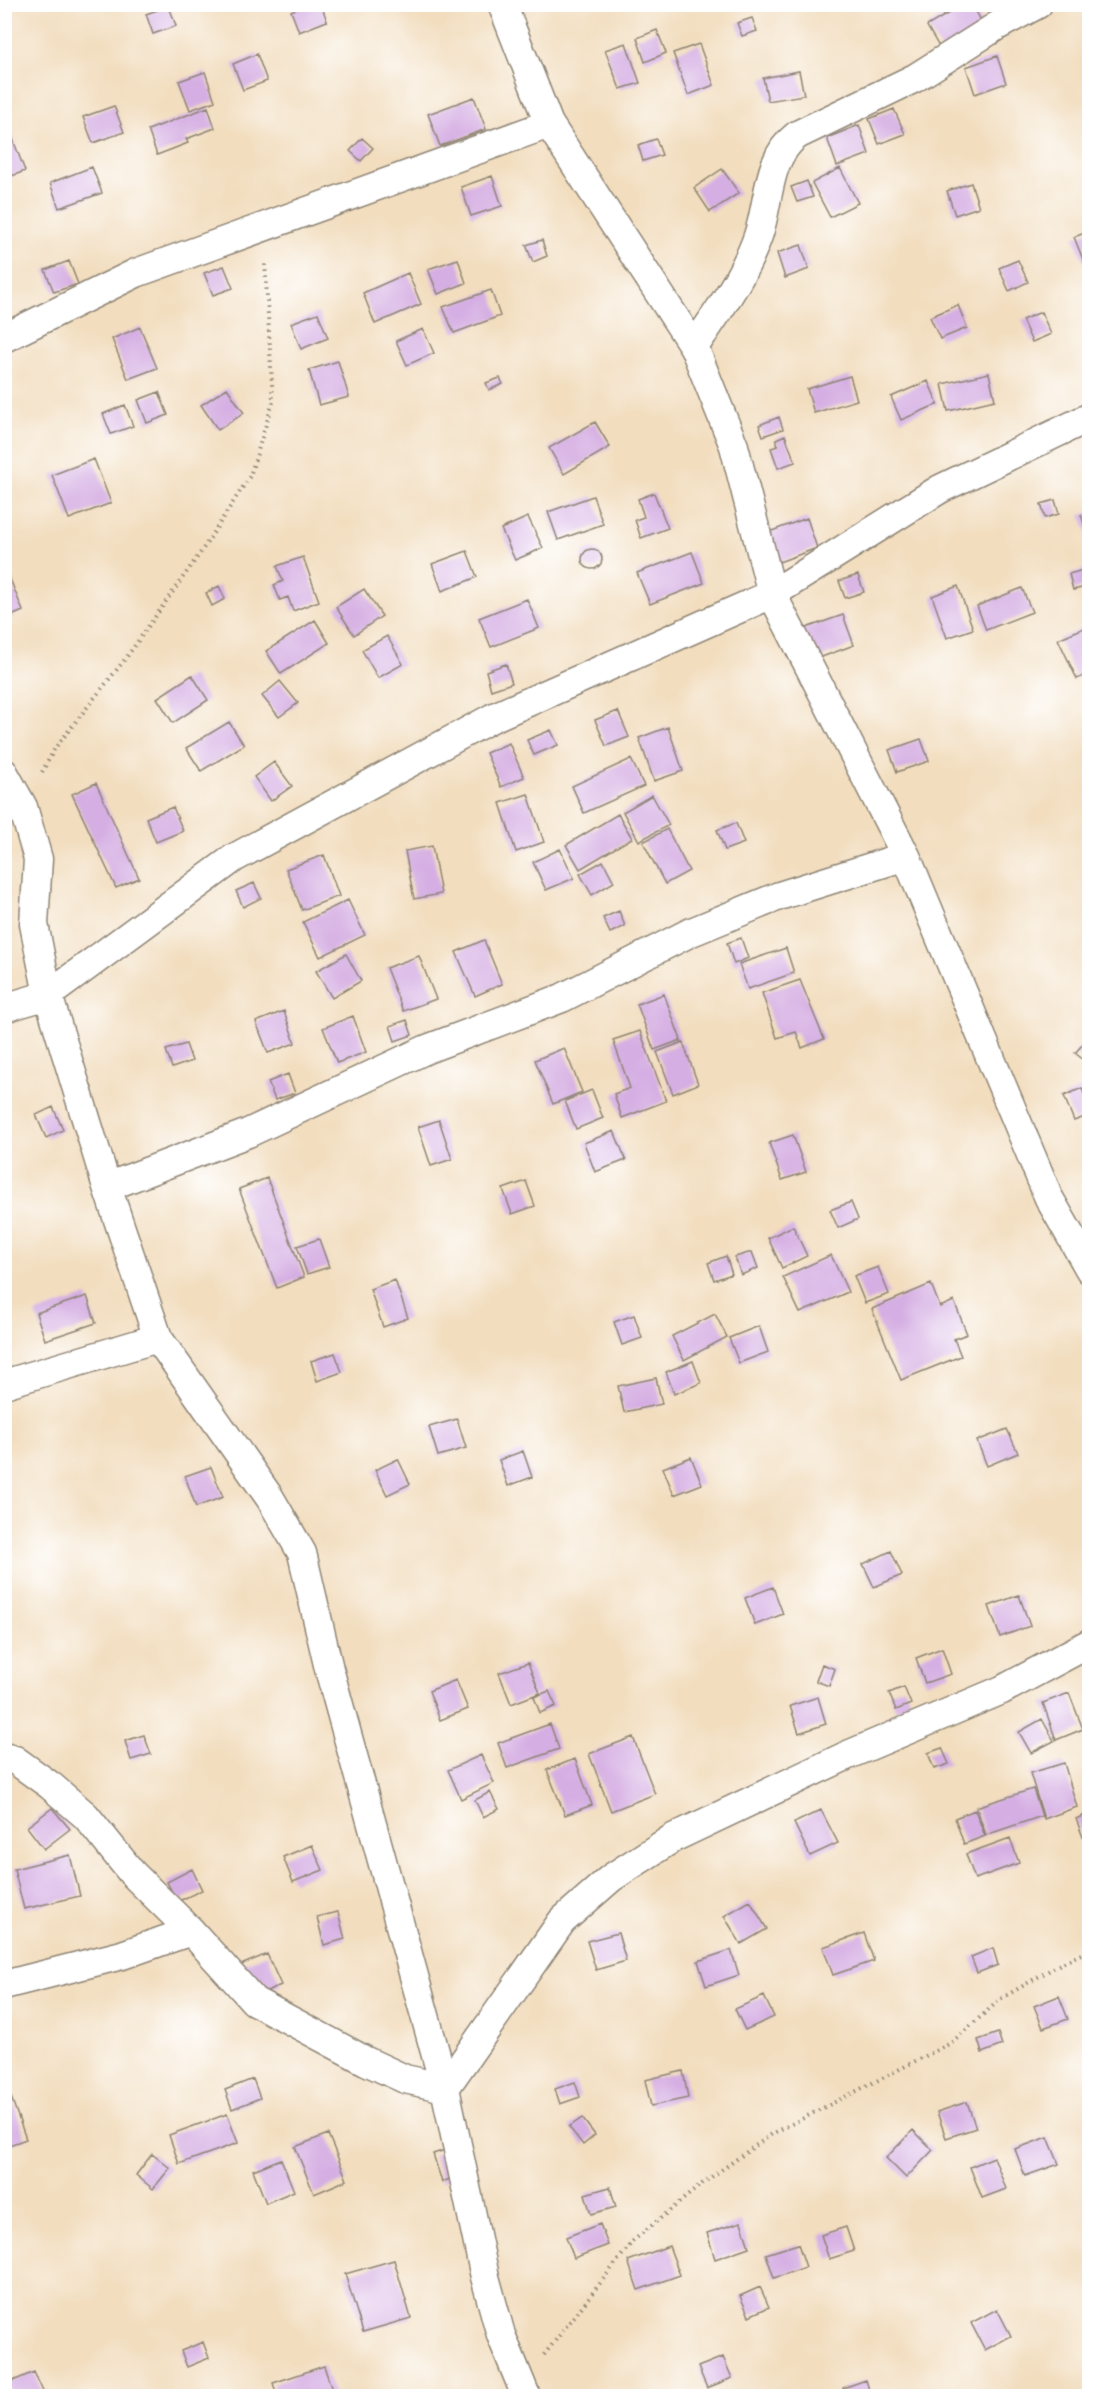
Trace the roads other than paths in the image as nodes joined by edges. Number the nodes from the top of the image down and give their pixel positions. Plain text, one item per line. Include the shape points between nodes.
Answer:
1 (502, 4) edge
2 (1038, 4) edge
3 (549, 124) junction
4 (4, 338) edge
5 (694, 347) junction
6 (1089, 417) edge
7 (772, 594) junction
8 (4, 773) edge
9 (906, 856) junction
10 (48, 995) junction
11 (4, 1008) edge
12 (107, 1187) junction
13 (1089, 1270) edge
14 (158, 1338) junction
15 (4, 1384) edge
16 (1089, 1643) edge
17 (4, 1757) edge
18 (191, 1931) junction
19 (4, 1985) edge
20 (444, 2088) junction
21 (524, 2390) edge

1 - 3 street
2 - 5 street via 915,78 784,145 776,160 758,236 734,287
3 - 4 street via 136,273
3 - 5 street
5 - 7 street via 734,446
6 - 7 street via 940,489
7 - 9 street
7 - 10 street via 492,718 234,858
8 - 10 street via 23,807 38,859 34,924
9 - 12 street via 779,896 689,933 562,998 427,1049 248,1133
9 - 13 street via 1049,1198
10 - 11 street
10 - 12 street
12 - 14 street
14 - 15 street
14 - 20 street via 270,1498 302,1553 329,1669
16 - 20 street via 1002,1690 848,1755 682,1834 611,1878 562,1921
17 - 18 street via 15,1760 51,1785 86,1816 132,1873
18 - 19 street via 122,1955
18 - 20 street via 254,2001 405,2079
20 - 21 street via 485,2277 501,2335

